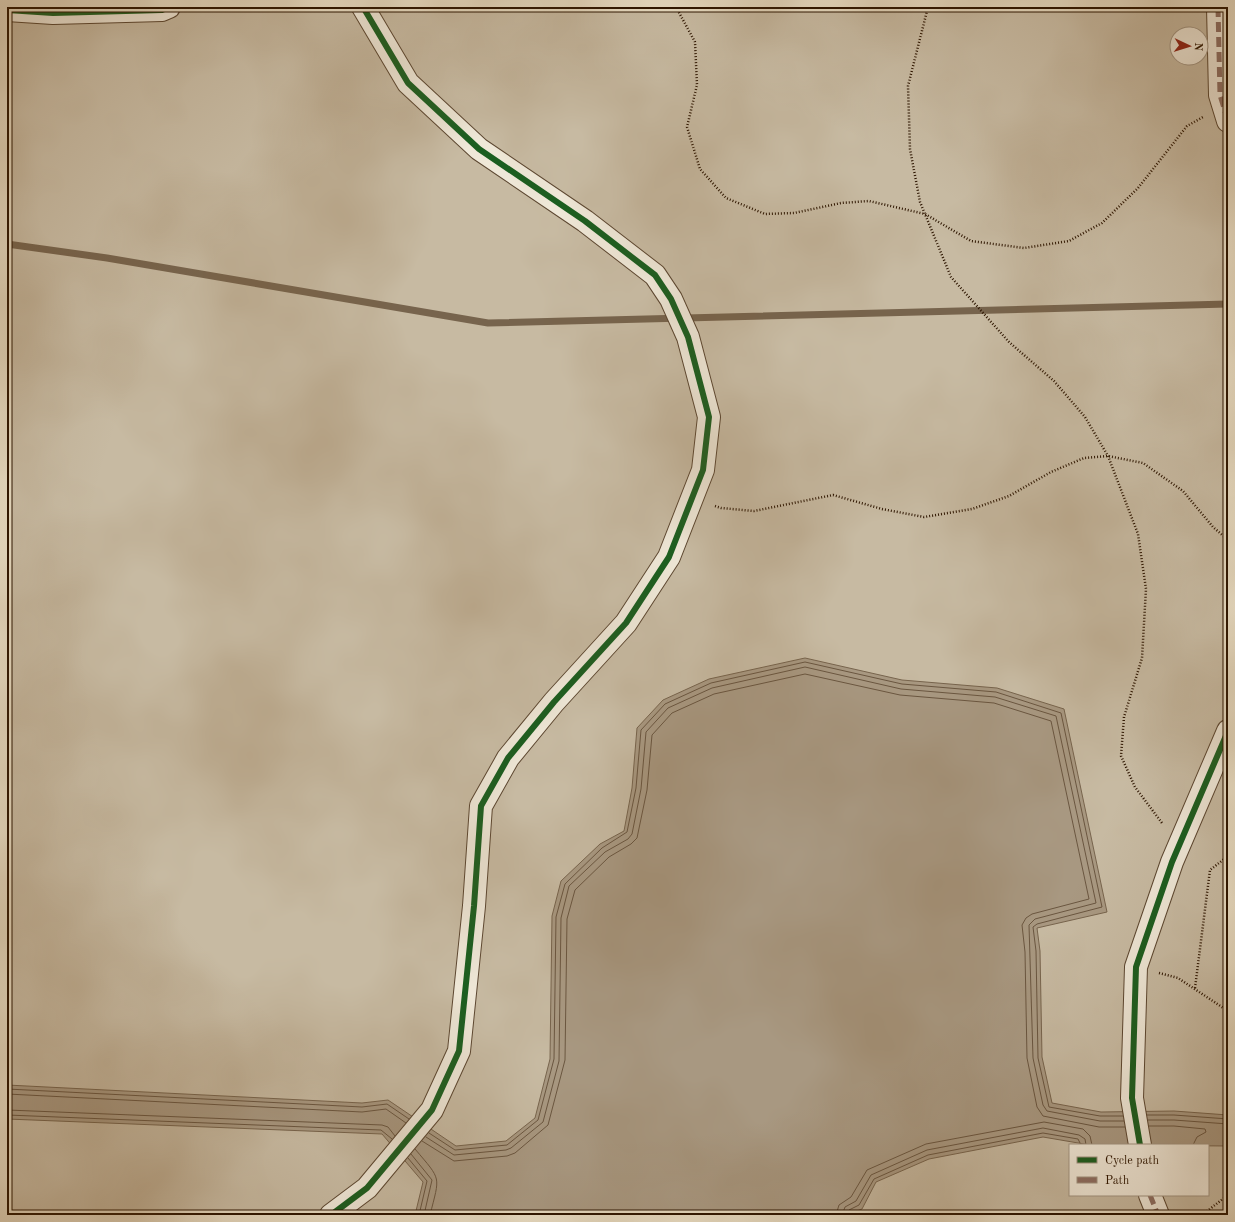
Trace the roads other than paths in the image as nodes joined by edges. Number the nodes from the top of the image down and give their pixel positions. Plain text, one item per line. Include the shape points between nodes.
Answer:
1 (169, 7) edge
2 (363, 7) edge
3 (1218, 7) edge
4 (7, 10) edge
5 (1225, 113) edge
6 (1228, 731) edge
7 (1140, 1144) edge
8 (1150, 1196) edge
9 (331, 1215) edge
10 (1158, 1215) edge

1 - 4 street via 162,10 53,14
2 - 9 street via 408,83 479,149 585,221 655,275 671,299 688,337 709,416 703,470 668,557 626,623 554,702 508,758 481,806 459,1051 432,1110 367,1188
3 - 5 street via 1220,95
6 - 7 street via 1180,843 1136,967 1132,1098
8 - 10 street

